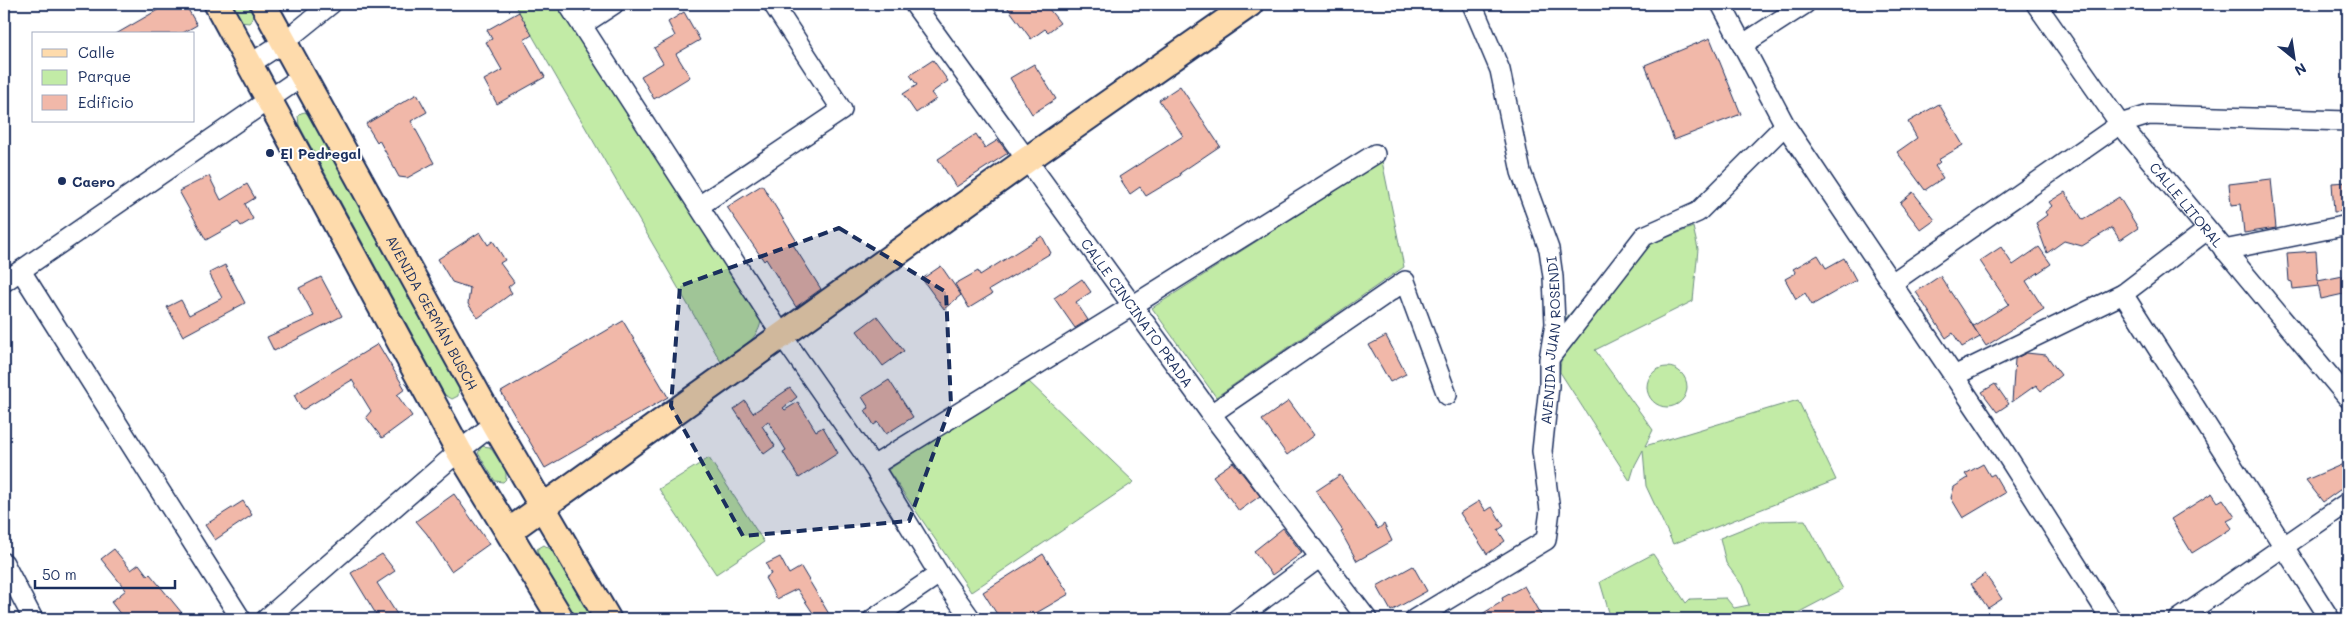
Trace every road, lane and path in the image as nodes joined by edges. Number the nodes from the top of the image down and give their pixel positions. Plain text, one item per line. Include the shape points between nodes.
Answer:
1 (217, 4) edge
2 (263, 4) edge
3 (331, 4) edge
4 (568, 4) edge
5 (614, 4) edge
6 (773, 4) edge
7 (914, 4) edge
8 (1250, 4) edge
9 (1472, 4) edge
10 (1720, 4) edge
11 (1805, 4) edge
12 (2036, 4) edge
13 (582, 25) junction
14 (284, 42) junction
15 (1742, 45) junction
16 (250, 64) junction
17 (303, 76) junction
18 (269, 100) junction
19 (2348, 121) edge
20 (2120, 124) junction
21 (1785, 125) junction
22 (1375, 154) dead end
23 (1028, 159) junction
24 (699, 206) junction
25 (2348, 225) edge
26 (2207, 230) junction
27 (2224, 250) junction
28 (21, 271) junction
29 (4, 282) edge
30 (1892, 283) junction
31 (2122, 294) junction
32 (1132, 306) junction
33 (783, 337) junction
34 (1549, 359) junction
35 (1954, 376) junction
36 (1446, 395) dead end
37 (2348, 398) edge
38 (1211, 414) junction
39 (494, 424) junction
40 (459, 451) junction
41 (873, 466) junction
42 (2348, 502) edge
43 (543, 508) junction
44 (509, 531) junction
45 (2284, 549) junction
46 (1318, 558) junction
47 (4, 563) edge
48 (939, 574) junction
49 (33, 619) edge
50 (241, 619) edge
51 (266, 619) edge
52 (561, 619) edge
53 (608, 619) edge
54 (873, 619) edge
55 (971, 619) edge
56 (1237, 619) edge
57 (1367, 619) edge
58 (1416, 619) edge
59 (2111, 619) edge
60 (2179, 619) edge
61 (2330, 619) edge

1 - 16 main road
2 - 14 main road, AVENIDA GERMÁN BUSCH
3 - 14 street
4 - 13 street
5 - 13 street
6 - 24 street via 842,110
7 - 23 street, CALLE CINCINATO PRADA
8 - 23 main road
9 - 34 street, AVENIDA JUAN ROSENDI via 1500,70 1520,172 1549,249 1555,295 1555,324
10 - 15 street
11 - 15 street
12 - 20 street, CALLE LITORAL
13 - 24 street
14 - 16 street
14 - 17 main road, AVENIDA GERMÁN BUSCH
15 - 21 street
16 - 18 main road
17 - 18 street
17 - 39 main road, AVENIDA GERMÁN BUSCH
18 - 28 street
18 - 40 main road
19 - 20 street via 2149,115
20 - 26 street, CALLE LITORAL
20 - 30 street
21 - 30 street
21 - 34 street via 1698,212 1644,236
22 - 32 street
23 - 32 street, CALLE CINCINATO PRADA
23 - 33 main road
24 - 33 street
25 - 27 street
26 - 27 street, CALLE LITORAL
26 - 31 street
27 - 37 street, CALLE LITORAL
28 - 29 street
28 - 50 street
30 - 35 street
31 - 35 street
31 - 45 street
32 - 38 street, CALLE CINCINATO PRADA
32 - 41 street
33 - 41 street
33 - 43 main road
34 - 58 street, AVENIDA JUAN ROSENDI via 1550,386 1542,451 1550,510 1546,540
35 - 59 street
36 - 38 street via 1405,281
38 - 46 street, CALLE CINCINATO PRADA
39 - 40 street
39 - 43 main road, AVENIDA GERMÁN BUSCH
40 - 44 main road
40 - 51 street
41 - 48 street
42 - 45 street
43 - 44 main road
43 - 53 main road, AVENIDA GERMÁN BUSCH
44 - 52 main road
45 - 60 street
45 - 61 street
46 - 56 street
46 - 57 street, CALLE CINCINATO PRADA
47 - 49 street
48 - 54 street
48 - 55 street

